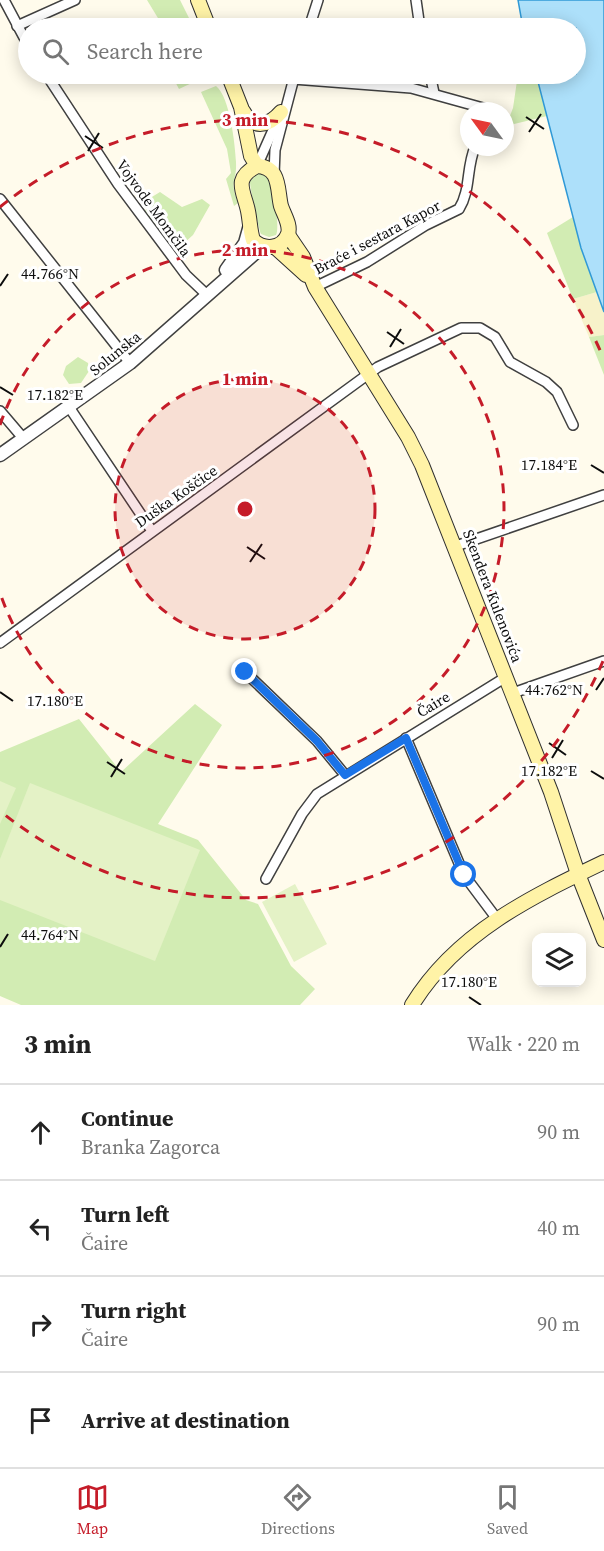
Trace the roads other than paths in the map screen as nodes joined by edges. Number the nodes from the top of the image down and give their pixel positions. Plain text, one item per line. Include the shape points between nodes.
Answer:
1 (4, 0) edge
2 (75, 0) edge
3 (198, 0) edge
4 (318, 0) edge
5 (416, 0) edge
6 (35, 18) edge
7 (205, 18) edge
8 (312, 18) edge
9 (419, 18) edge
10 (17, 26) edge
11 (53, 84) edge
12 (232, 84) edge
13 (291, 84) edge
14 (372, 84) edge
15 (432, 84) edge
16 (289, 91) junction
17 (434, 93) junction
18 (238, 101) junction
19 (464, 102) edge
20 (281, 112) junction
21 (472, 156) edge
22 (257, 166) junction
23 (274, 175) junction
24 (242, 181) junction
25 (0, 199) edge
26 (250, 224) junction
27 (288, 235) junction
28 (268, 247) junction
29 (314, 285) junction
30 (210, 291) junction
31 (130, 363) junction
32 (369, 374) junction
33 (69, 407) junction
34 (0, 411) edge
35 (573, 425) dead end
36 (22, 438) junction
37 (0, 455) edge
38 (604, 495) edge
39 (152, 531) junction
40 (456, 546) junction
41 (0, 643) edge
42 (604, 661) edge
43 (245, 672) dead end
44 (506, 677) junction
45 (513, 693) junction
46 (406, 738) junction
47 (345, 775) junction
48 (604, 862) edge
49 (578, 874) junction
50 (266, 879) dead end
51 (497, 919) junction
52 (604, 940) edge
53 (412, 1005) edge

1 - 10 street
2 - 6 street
3 - 7 main road
4 - 8 street
5 - 9 street
11 - 30 street, Vojvode Momčila via 118,184 186,275
12 - 18 main road
13 - 16 street
14 - 17 street
15 - 17 street
16 - 20 street
16 - 23 street via 275,150
17 - 19 street
18 - 20 main road via 249,121 258,124 273,121
18 - 22 main road
18 - 24 main road
20 - 22 street
21 - 29 street, Braće i sestara Kapor via 467,192 459,209 367,262
22 - 23 main road
22 - 24 main road
23 - 27 main road
24 - 26 main road
25 - 31 street
26 - 28 main road via 253,240
26 - 30 street, Solunska via 241,251
27 - 28 main road
27 - 29 main road, Skendera Kulenovića via 303,257
28 - 29 main road, Skendera Kulenovića via 295,262
28 - 30 street, Solunska
29 - 32 main road, Skendera Kulenovića
30 - 31 street, Solunska
31 - 33 street, Solunska
32 - 35 street via 461,328 480,328 495,337 510,362 552,386
32 - 39 street, Duška Koščice
32 - 40 main road, Skendera Kulenovića via 418,456
33 - 36 street, Solunska
33 - 39 street
34 - 36 street
36 - 37 street, Solunska
38 - 40 street
39 - 41 street, Duška Koščice
40 - 44 main road, Skendera Kulenovića
42 - 45 street
43 - 47 street via 317,741
44 - 45 main road, Skendera Kulenovića
44 - 46 street, Čaire
45 - 49 main road, Skendera Kulenovića
46 - 47 street, Čaire
46 - 51 street via 464,875
47 - 50 street, Čaire via 310,802
48 - 49 main road
49 - 51 main road
49 - 52 main road, Skendera Kulenovića
51 - 53 main road via 446,961

